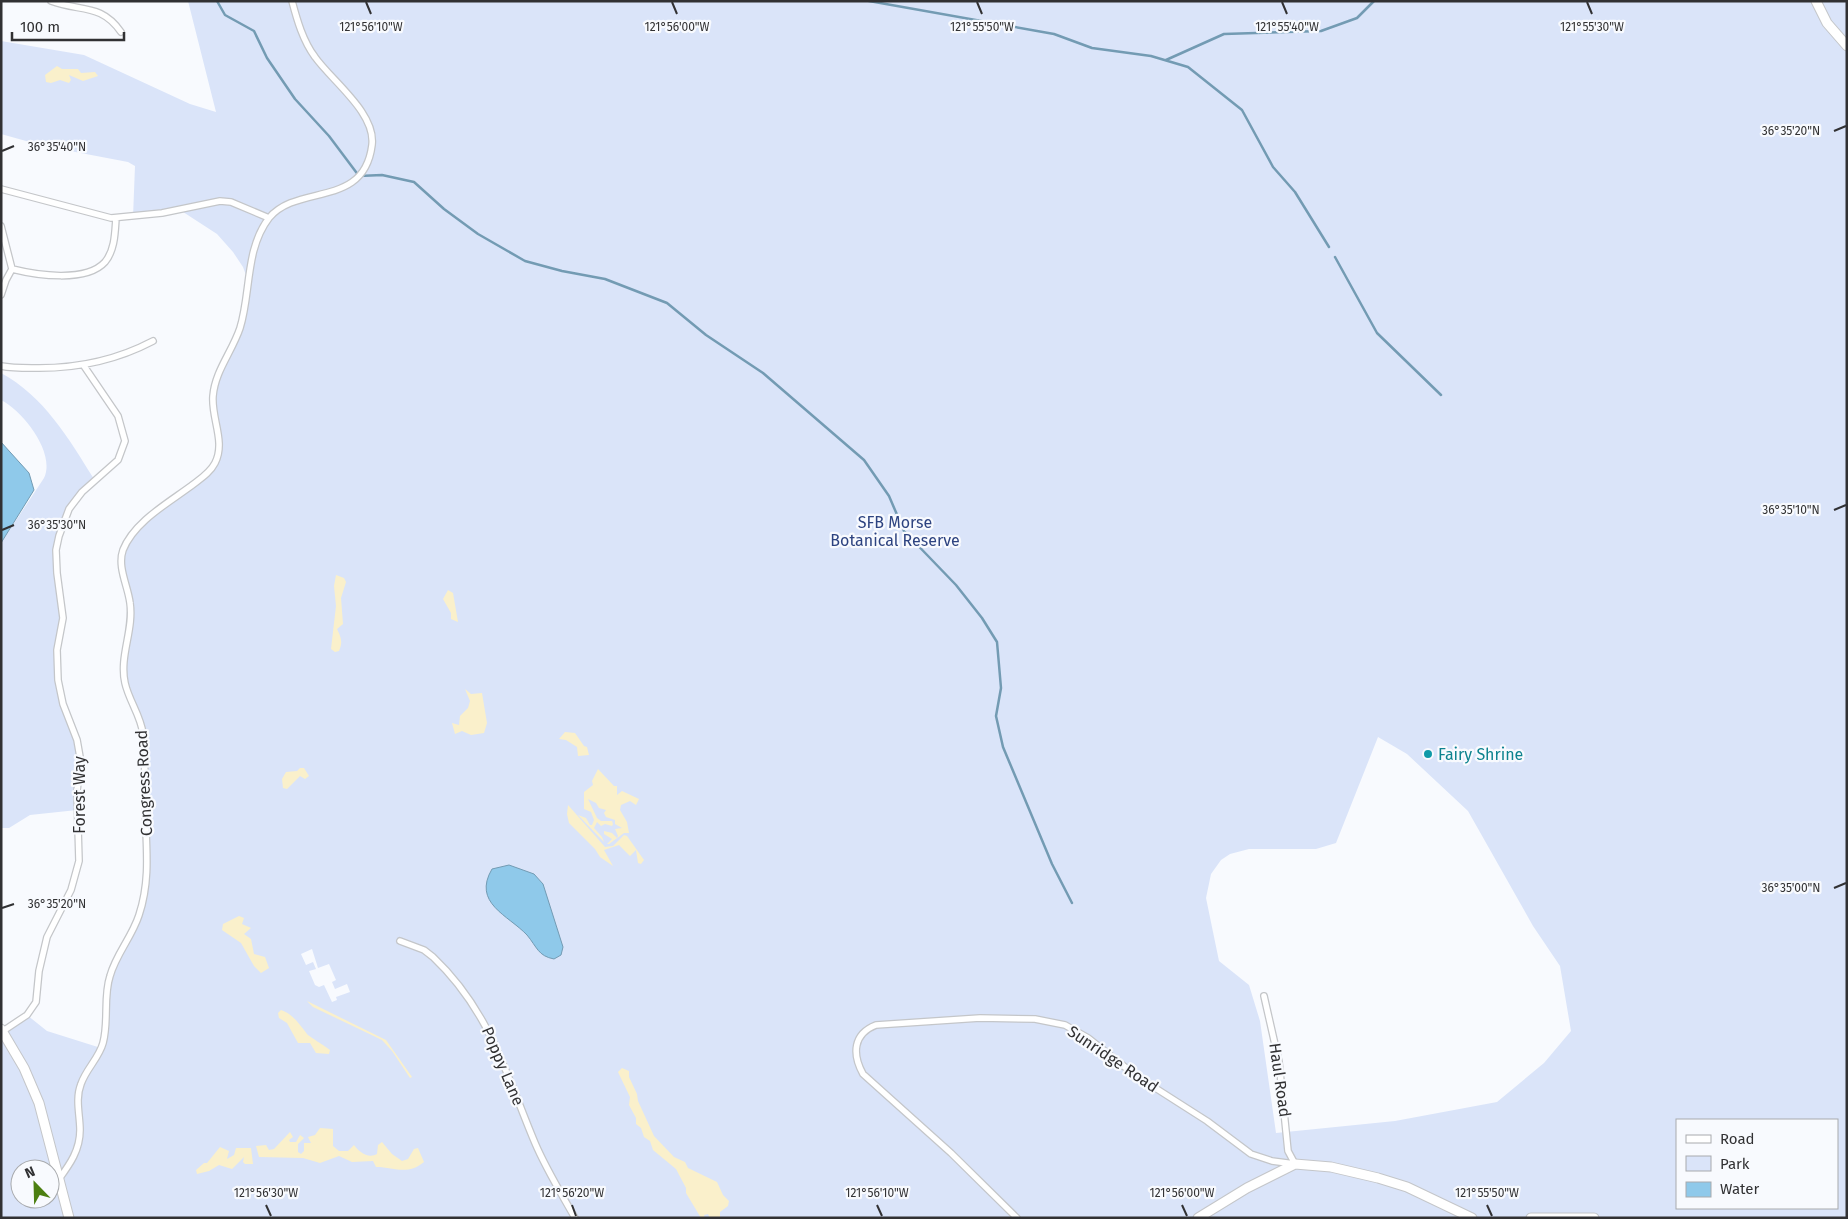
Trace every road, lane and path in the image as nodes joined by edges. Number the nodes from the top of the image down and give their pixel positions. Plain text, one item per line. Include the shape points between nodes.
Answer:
1 (51, 1) edge
2 (292, 1) edge
3 (1816, 1) edge
4 (121, 32) dead end
5 (1847, 46) edge
6 (1, 189) edge
7 (116, 218) junction
8 (269, 218) junction
9 (1, 226) edge
10 (12, 269) junction
11 (1, 295) edge
12 (153, 341) dead end
13 (1, 366) edge
14 (84, 366) junction
15 (400, 941) dead end
16 (1264, 996) dead end
17 (2, 1030) edge
18 (54, 1159) edge
19 (1294, 1164) junction
20 (60, 1177) edge
21 (60, 1183) edge
22 (69, 1218) edge
23 (575, 1218) edge
24 (1017, 1218) edge
25 (1198, 1218) edge
26 (1472, 1218) edge
27 (1531, 1218) edge
28 (1594, 1218) edge

1 - 4 street via 102,12
2 - 8 street via 311,51 358,107 373,139 365,168 351,183 333,192 291,204
3 - 5 street via 1827,23
6 - 7 street
7 - 8 street via 220,201 231,202
7 - 10 street via 113,245 99,267 63,276 30,274
8 - 20 street, Congress Road via 254,247 240,326 214,384 212,406 219,443 215,463 203,477 142,525 128,541 122,555 131,613 124,674 143,735 147,877 137,920 110,976 103,1045 81,1082 77,1150
9 - 10 street
10 - 11 street
12 - 14 street via 134,351
13 - 14 street via 52,369
14 - 17 street, Forest Way via 118,416 125,441 118,460 82,492 69,509 56,550 63,618 57,650 58,680 80,757 76,793 79,861 71,890 47,936 34,1006 27,1016
15 - 23 street, Poppy Lane via 433,957 477,1010 507,1070 548,1171
16 - 19 street, Haul Road via 1280,1070 1288,1151
17 - 18 street via 32,1083
19 - 24 street, Sunridge Road via 1251,1154 1065,1025 1035,1019 980,1018 876,1025 863,1032 858,1037 856,1050 864,1074
19 - 25 street
19 - 26 street, Sunridge Road via 1331,1166 1378,1178 1407,1187
21 - 22 street
27 - 28 street

